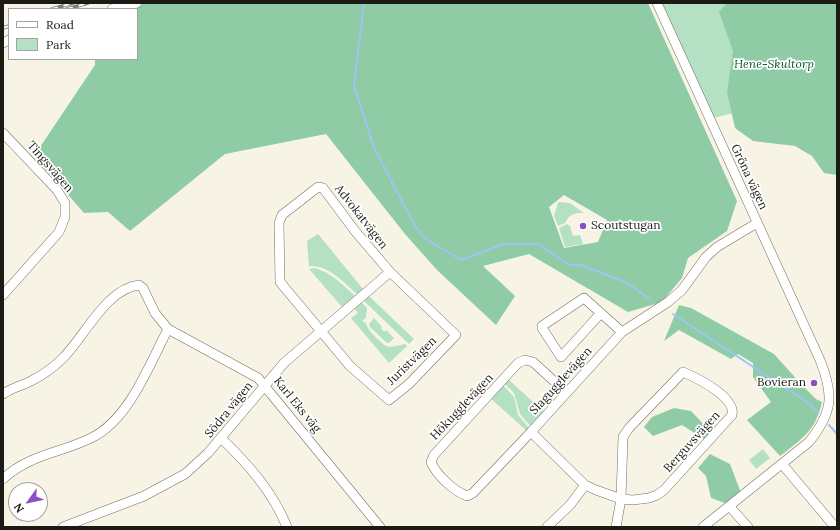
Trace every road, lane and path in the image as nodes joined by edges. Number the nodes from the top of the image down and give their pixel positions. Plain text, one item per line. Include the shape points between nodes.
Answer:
1 (138, 3) edge
2 (657, 3) edge
3 (116, 8) edge
4 (3, 133) edge
5 (757, 223) junction
6 (390, 272) junction
7 (3, 296) edge
8 (601, 313) junction
9 (168, 329) junction
10 (321, 331) junction
11 (622, 332) junction
12 (265, 384) junction
13 (566, 392) junction
14 (3, 394) edge
15 (531, 432) junction
16 (221, 438) junction
17 (782, 464) junction
18 (4, 477) edge
19 (585, 485) junction
20 (621, 499) junction
21 (730, 507) junction
22 (63, 527) edge
23 (287, 527) edge
24 (380, 527) edge
25 (547, 527) edge
26 (616, 527) edge
27 (703, 527) edge
28 (748, 527) edge
29 (835, 527) edge

1 - 3 street
2 - 5 street, Gröna vägen
4 - 7 street, Tingsvägen via 57,190 65,203 65,217 59,232
5 - 11 street, Slagugglevägen via 717,247 706,257 682,290
5 - 17 street, Gröna vägen via 828,381 829,403 820,429 809,442
6 - 10 street, Södra vägen
6 - 10 street, Juristvägen via 456,335 409,384 389,400 355,371
6 - 10 street, Advokatvägen via 323,188 314,188 282,216 279,223 280,282
8 - 8 street, Slagugglevägen via 584,298 542,328 561,357
8 - 11 street, Slagugglevägen
9 - 12 street, Karl Eks väg
9 - 14 street via 155,313 143,288 139,284 133,285 112,298 52,368
9 - 18 street via 129,402 114,422 93,438 36,457
10 - 12 street, Södra vägen via 284,363
11 - 13 street, Slagugglevägen
12 - 16 street, Södra vägen
12 - 24 street, Karl Eks väg
13 - 15 street, Slagugglevägen
13 - 15 street, Hökugglevägen via 533,362 525,360 518,363 434,455 431,462 435,470 460,493 467,496 473,493
15 - 19 street, Slagugglevägen
16 - 22 street, Södra vägen via 197,464 170,484
16 - 23 street via 255,473 275,502
17 - 21 street
17 - 29 street
19 - 20 street, Slagugglevägen
19 - 25 street via 570,505
20 - 20 street, Berguvsvägen via 623,437 629,428 683,372 707,383 732,407 732,415 657,496
20 - 26 street, Berguvsvägen
21 - 27 street
21 - 28 street

